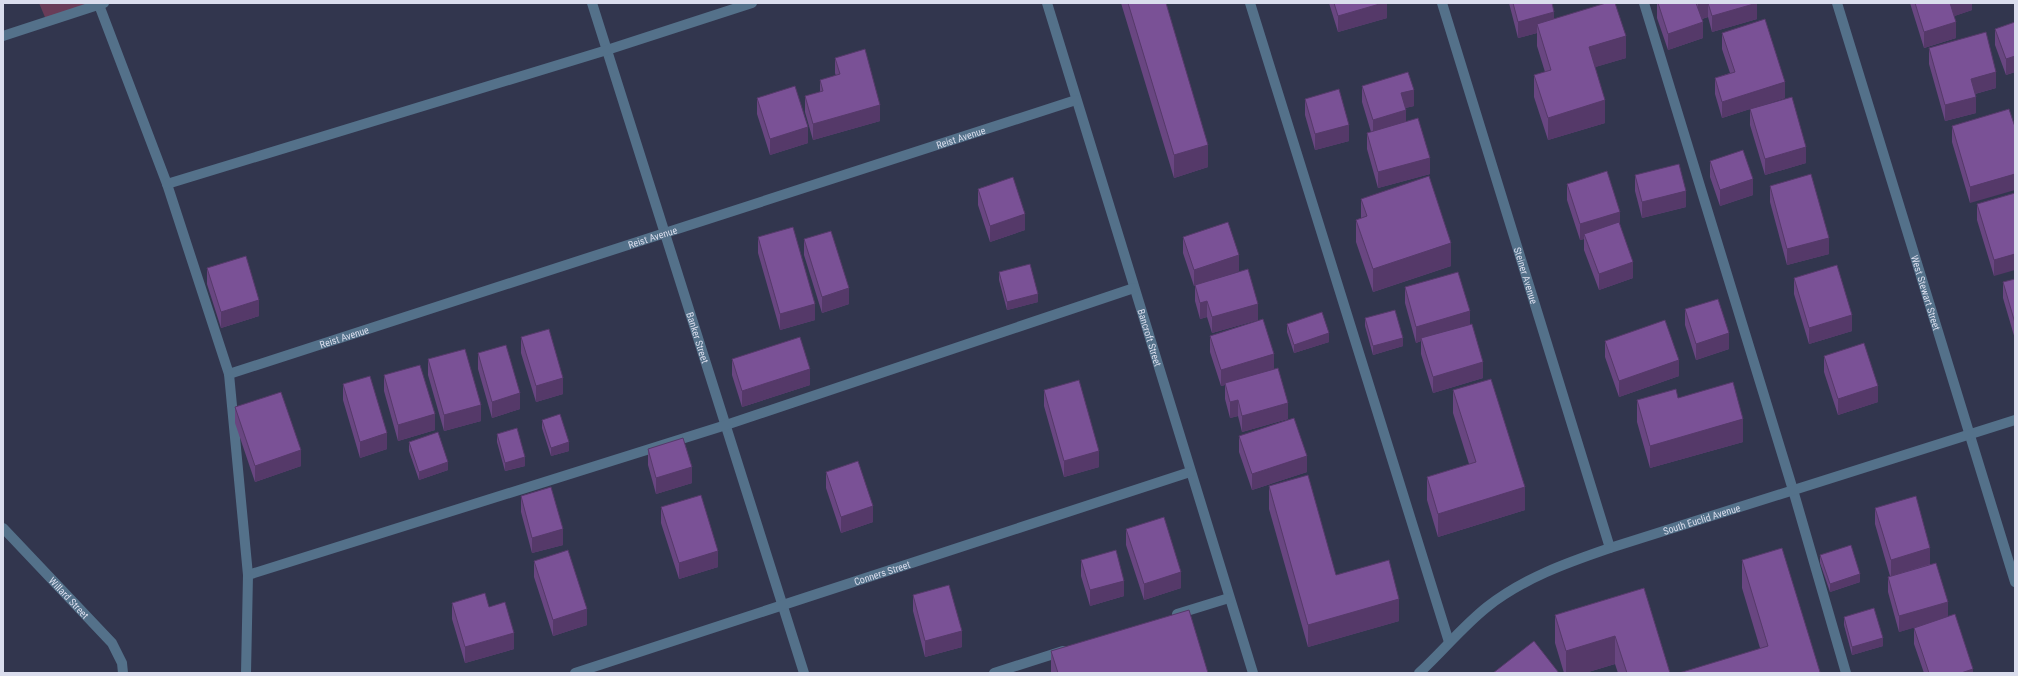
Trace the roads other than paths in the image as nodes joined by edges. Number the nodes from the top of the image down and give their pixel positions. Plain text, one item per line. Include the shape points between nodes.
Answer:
1 (592, 3) edge
2 (752, 3) edge
3 (1047, 3) edge
4 (1250, 3) edge
5 (1442, 3) edge
6 (1644, 3) edge
7 (1837, 3) edge
8 (102, 4) edge
9 (3, 36) edge
10 (607, 50) junction
11 (1076, 100) junction
12 (167, 184) junction
13 (665, 233) junction
14 (1134, 288) junction
15 (229, 374) junction
16 (2015, 420) edge
17 (726, 425) junction
18 (1970, 435) junction
19 (1190, 472) junction
20 (1793, 490) junction
21 (3, 528) edge
22 (1610, 548) junction
23 (248, 575) junction
24 (2015, 582) edge
25 (1229, 598) junction
26 (784, 606) junction
27 (1168, 617) edge
28 (1449, 642) junction
29 (1070, 649) edge
30 (123, 673) edge
31 (246, 673) edge
32 (575, 673) edge
33 (804, 673) edge
34 (994, 673) edge
35 (1253, 673) edge
36 (1419, 673) edge
37 (1846, 673) edge

1 - 10 street, Banker Street
2 - 10 street
3 - 11 street, Bancroft Street
4 - 28 street
5 - 22 street, Steiner Avenue
6 - 20 street
7 - 18 street, West Stewart Street
8 - 9 street
8 - 12 street
10 - 12 street
10 - 13 street, Banker Street
11 - 13 street, Reist Avenue
11 - 14 street, Bancroft Street
12 - 15 street
13 - 15 street, Reist Avenue
13 - 17 street, Banker Street
14 - 17 street
14 - 19 street, Bancroft Street
15 - 23 street
16 - 18 street, South Euclid Avenue
17 - 23 street
17 - 26 street, Banker Street
18 - 20 street, South Euclid Avenue
18 - 24 street, West Stewart Street
19 - 25 street, Bancroft Street
19 - 26 street, Conners Street
20 - 22 street, South Euclid Avenue
20 - 37 street
21 - 30 street, Willard Street via 112,643 122,663
22 - 28 street, South Euclid Avenue via 1557,566 1508,592 1486,608
23 - 31 street
25 - 27 street
25 - 35 street, Bancroft Street
26 - 32 street, Conners Street
26 - 33 street, Banker Street
28 - 36 street, South Euclid Avenue
29 - 34 street

